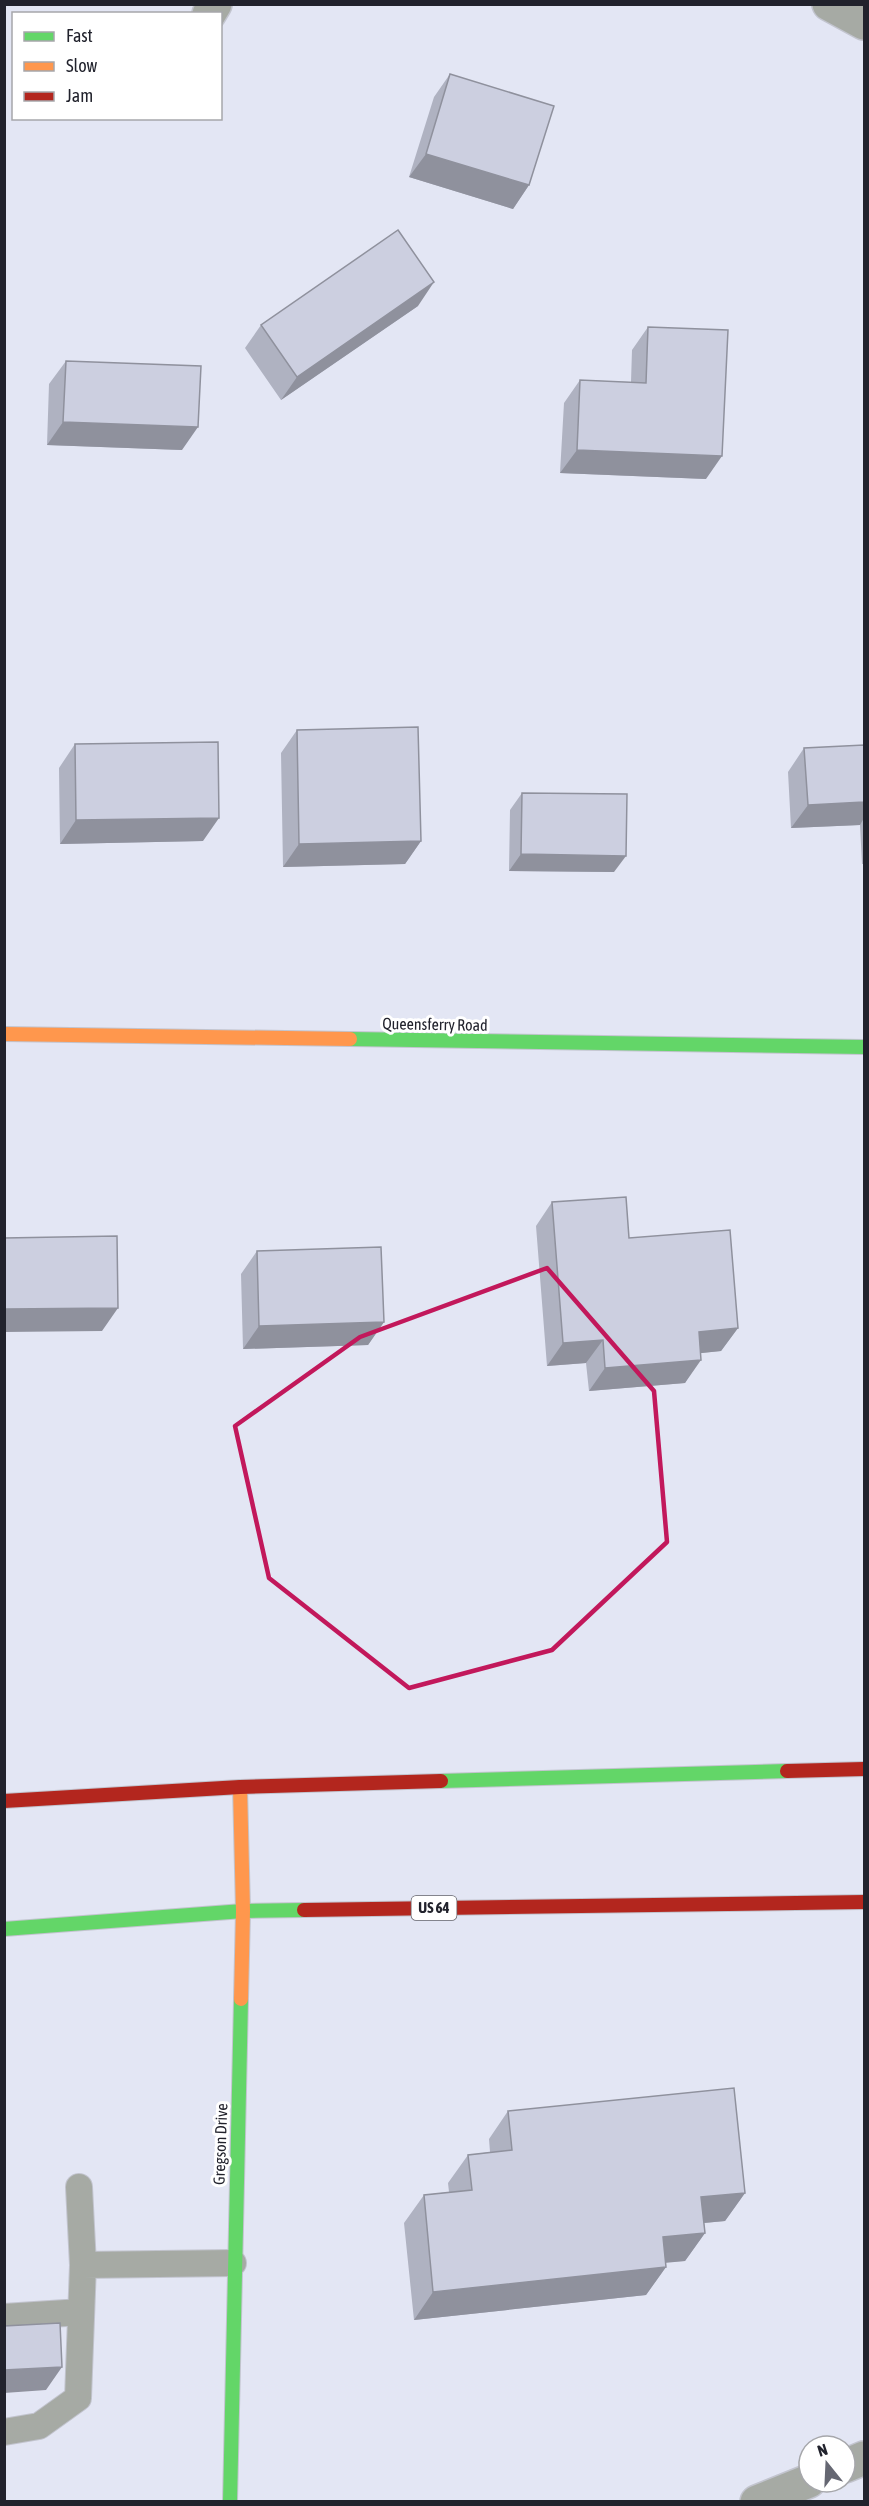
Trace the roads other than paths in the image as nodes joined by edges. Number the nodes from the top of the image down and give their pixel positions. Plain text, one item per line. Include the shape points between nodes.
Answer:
1 (829, 4) edge
2 (864, 23) edge
3 (4, 1034) edge
4 (864, 1047) edge
5 (864, 1769) edge
6 (240, 1787) junction
7 (4, 1801) edge
8 (864, 1902) edge
9 (243, 1911) junction
10 (4, 1929) edge
11 (79, 2187) dead end
12 (234, 2264) junction
13 (83, 2265) junction
14 (81, 2312) junction
15 (4, 2317) edge
16 (4, 2432) edge
17 (797, 2486) edge
18 (230, 2502) edge
19 (757, 2502) edge

1 - 2 street
3 - 4 main road, Queensferry Road
5 - 6 main road
6 - 7 main road
6 - 9 main road, Gregson Drive
8 - 9 main road, US 64
9 - 10 main road, US 64
9 - 12 main road, Gregson Drive
11 - 13 lane
12 - 13 lane
12 - 18 main road, Gregson Drive
13 - 14 lane
14 - 15 lane
14 - 16 lane via 78,2398 39,2426
17 - 19 street

